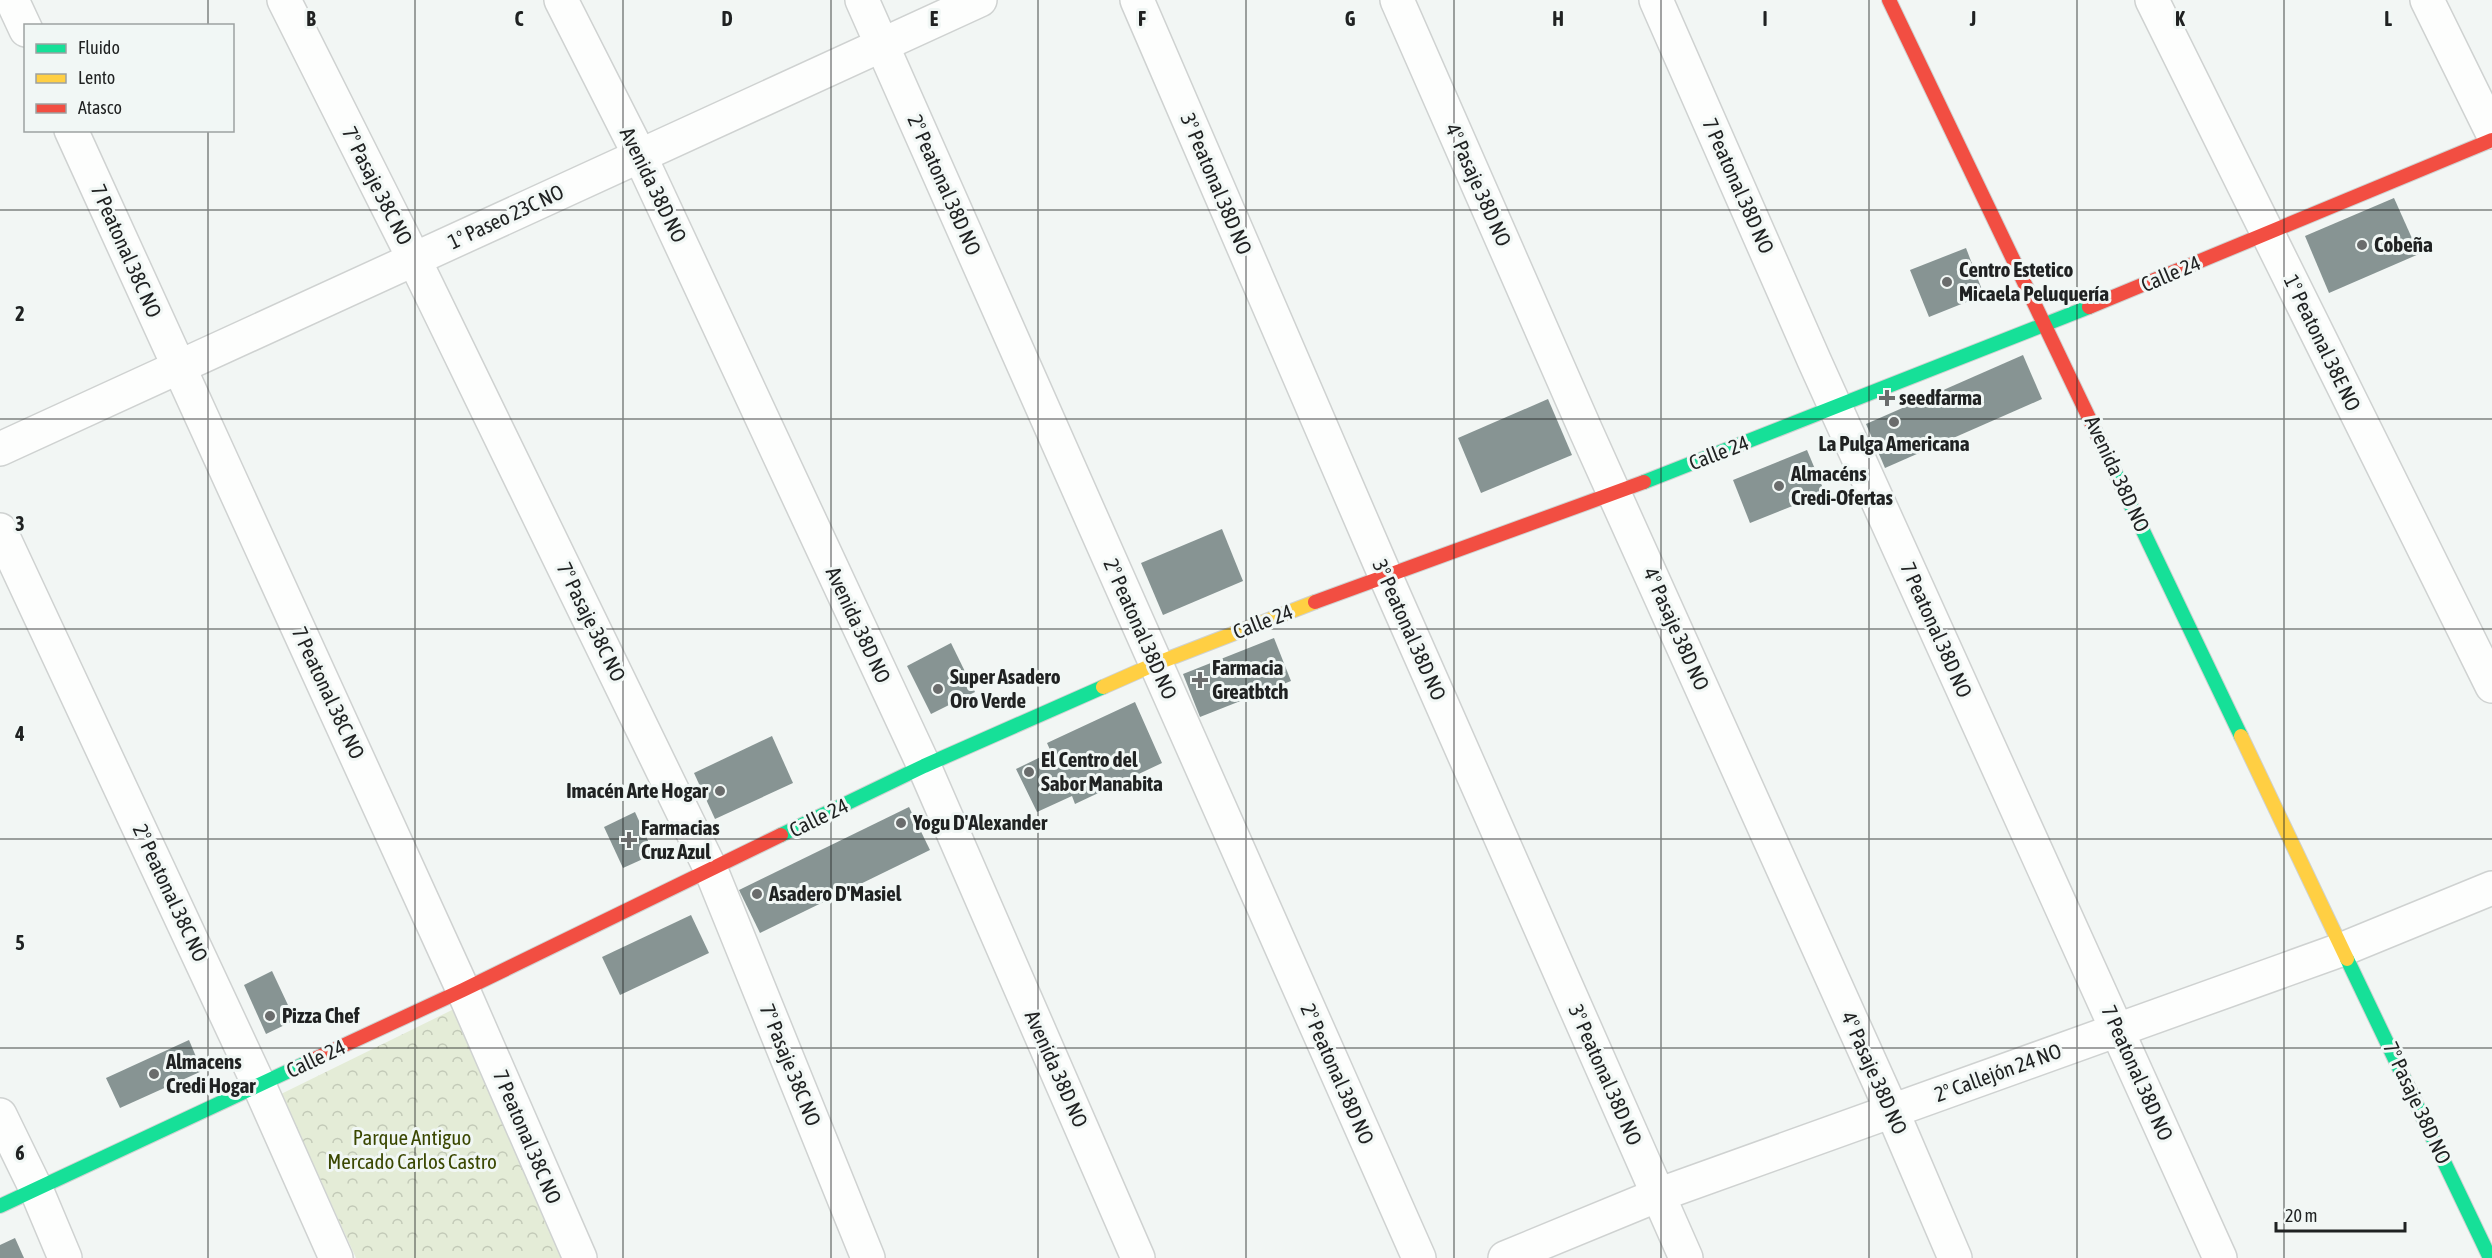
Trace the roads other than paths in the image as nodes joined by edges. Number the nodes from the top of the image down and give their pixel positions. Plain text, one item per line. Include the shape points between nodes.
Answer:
1 (12, 0) edge
2 (284, 0) edge
3 (561, 0) edge
4 (862, 0) edge
5 (980, 0) edge
6 (1137, 0) edge
7 (1397, 0) edge
8 (1656, 0) edge
9 (1889, 0) edge
10 (2152, 0) edge
11 (2427, 0) edge
12 (24, 26) edge
13 (882, 45) junction
14 (72, 132) edge
15 (2492, 132) edge
16 (2492, 140) edge
17 (640, 156) junction
18 (2268, 233) junction
19 (414, 259) junction
20 (2046, 325) junction
21 (179, 367) junction
22 (1836, 408) junction
23 (0, 449) edge
24 (1615, 493) junction
25 (0, 530) edge
26 (1385, 575) junction
27 (1155, 664) junction
28 (2492, 686) edge
29 (924, 766) junction
30 (711, 870) junction
31 (2492, 888) edge
32 (2343, 949) junction
33 (463, 990) junction
34 (2118, 1030) junction
35 (259, 1085) junction
36 (1892, 1111) junction
37 (0, 1115) edge
38 (36, 1190) junction
39 (1658, 1195) junction
40 (0, 1206) edge
41 (65, 1258) edge
42 (336, 1258) edge
43 (580, 1258) edge
44 (868, 1258) edge
45 (1138, 1258) edge
46 (1419, 1258) edge
47 (1505, 1258) edge
48 (1686, 1258) edge
49 (1955, 1258) edge
50 (2220, 1258) edge
51 (2490, 1258) edge

1 - 12 street
2 - 19 street, 7° Pasaje 38C NO
3 - 17 street, Avenida 38D NO
4 - 13 street, 2° Peatonal 38D NO
5 - 13 street, 1° Paseo 23C NO
6 - 26 street, 3° Peatonal 38D NO
7 - 24 street, 4° Pasaje 38D NO
8 - 22 street, 7 Peatonal 38D NO
9 - 20 street, Avenida 38D NO
10 - 18 street, 1° Peatonal 38E NO
11 - 15 street
13 - 17 street, 1° Paseo 23C NO
13 - 27 street, 2° Peatonal 38D NO
14 - 21 street, 7 Peatonal 38C NO
16 - 18 street, Calle 24
17 - 19 street, 1° Paseo 23C NO
17 - 29 street, Avenida 38D NO
18 - 20 street, Calle 24
18 - 28 street, 1° Peatonal 38E NO
19 - 21 street, 1° Paseo 23C NO
19 - 30 street, 7° Pasaje 38C NO
20 - 22 street, Calle 24
20 - 32 street, Avenida 38D NO
21 - 23 street, 1° Paseo 23C NO
21 - 33 street, 7 Peatonal 38C NO
22 - 24 street, Calle 24
22 - 34 street, 7 Peatonal 38D NO
24 - 26 street, Calle 24
24 - 36 street, 4° Pasaje 38D NO
25 - 35 street, 2° Peatonal 38C NO
26 - 27 street, Calle 24
26 - 39 street, 3° Peatonal 38D NO
27 - 29 street, Calle 24
27 - 46 street, 2° Peatonal 38D NO
29 - 30 street, Calle 24
29 - 45 street, Avenida 38D NO
30 - 33 street, Calle 24
30 - 44 street, 7° Pasaje 38C NO
31 - 32 street, 2° Callejón 24 NO
32 - 34 street, 2° Callejón 24 NO
32 - 51 street, 7° Pasaje 38D NO
33 - 35 street, Calle 24
33 - 43 street, 7 Peatonal 38C NO
34 - 36 street, 2° Callejón 24 NO
34 - 50 street, 7 Peatonal 38D NO
35 - 38 street, Calle 24
35 - 42 street, 2° Peatonal 38C NO
36 - 39 street, 2° Callejón 24 NO
36 - 49 street, 4° Pasaje 38D NO
37 - 38 street
38 - 40 street, Calle 24
38 - 41 street
39 - 47 street, 2° Callejón 24 NO
39 - 48 street, 3° Peatonal 38D NO

